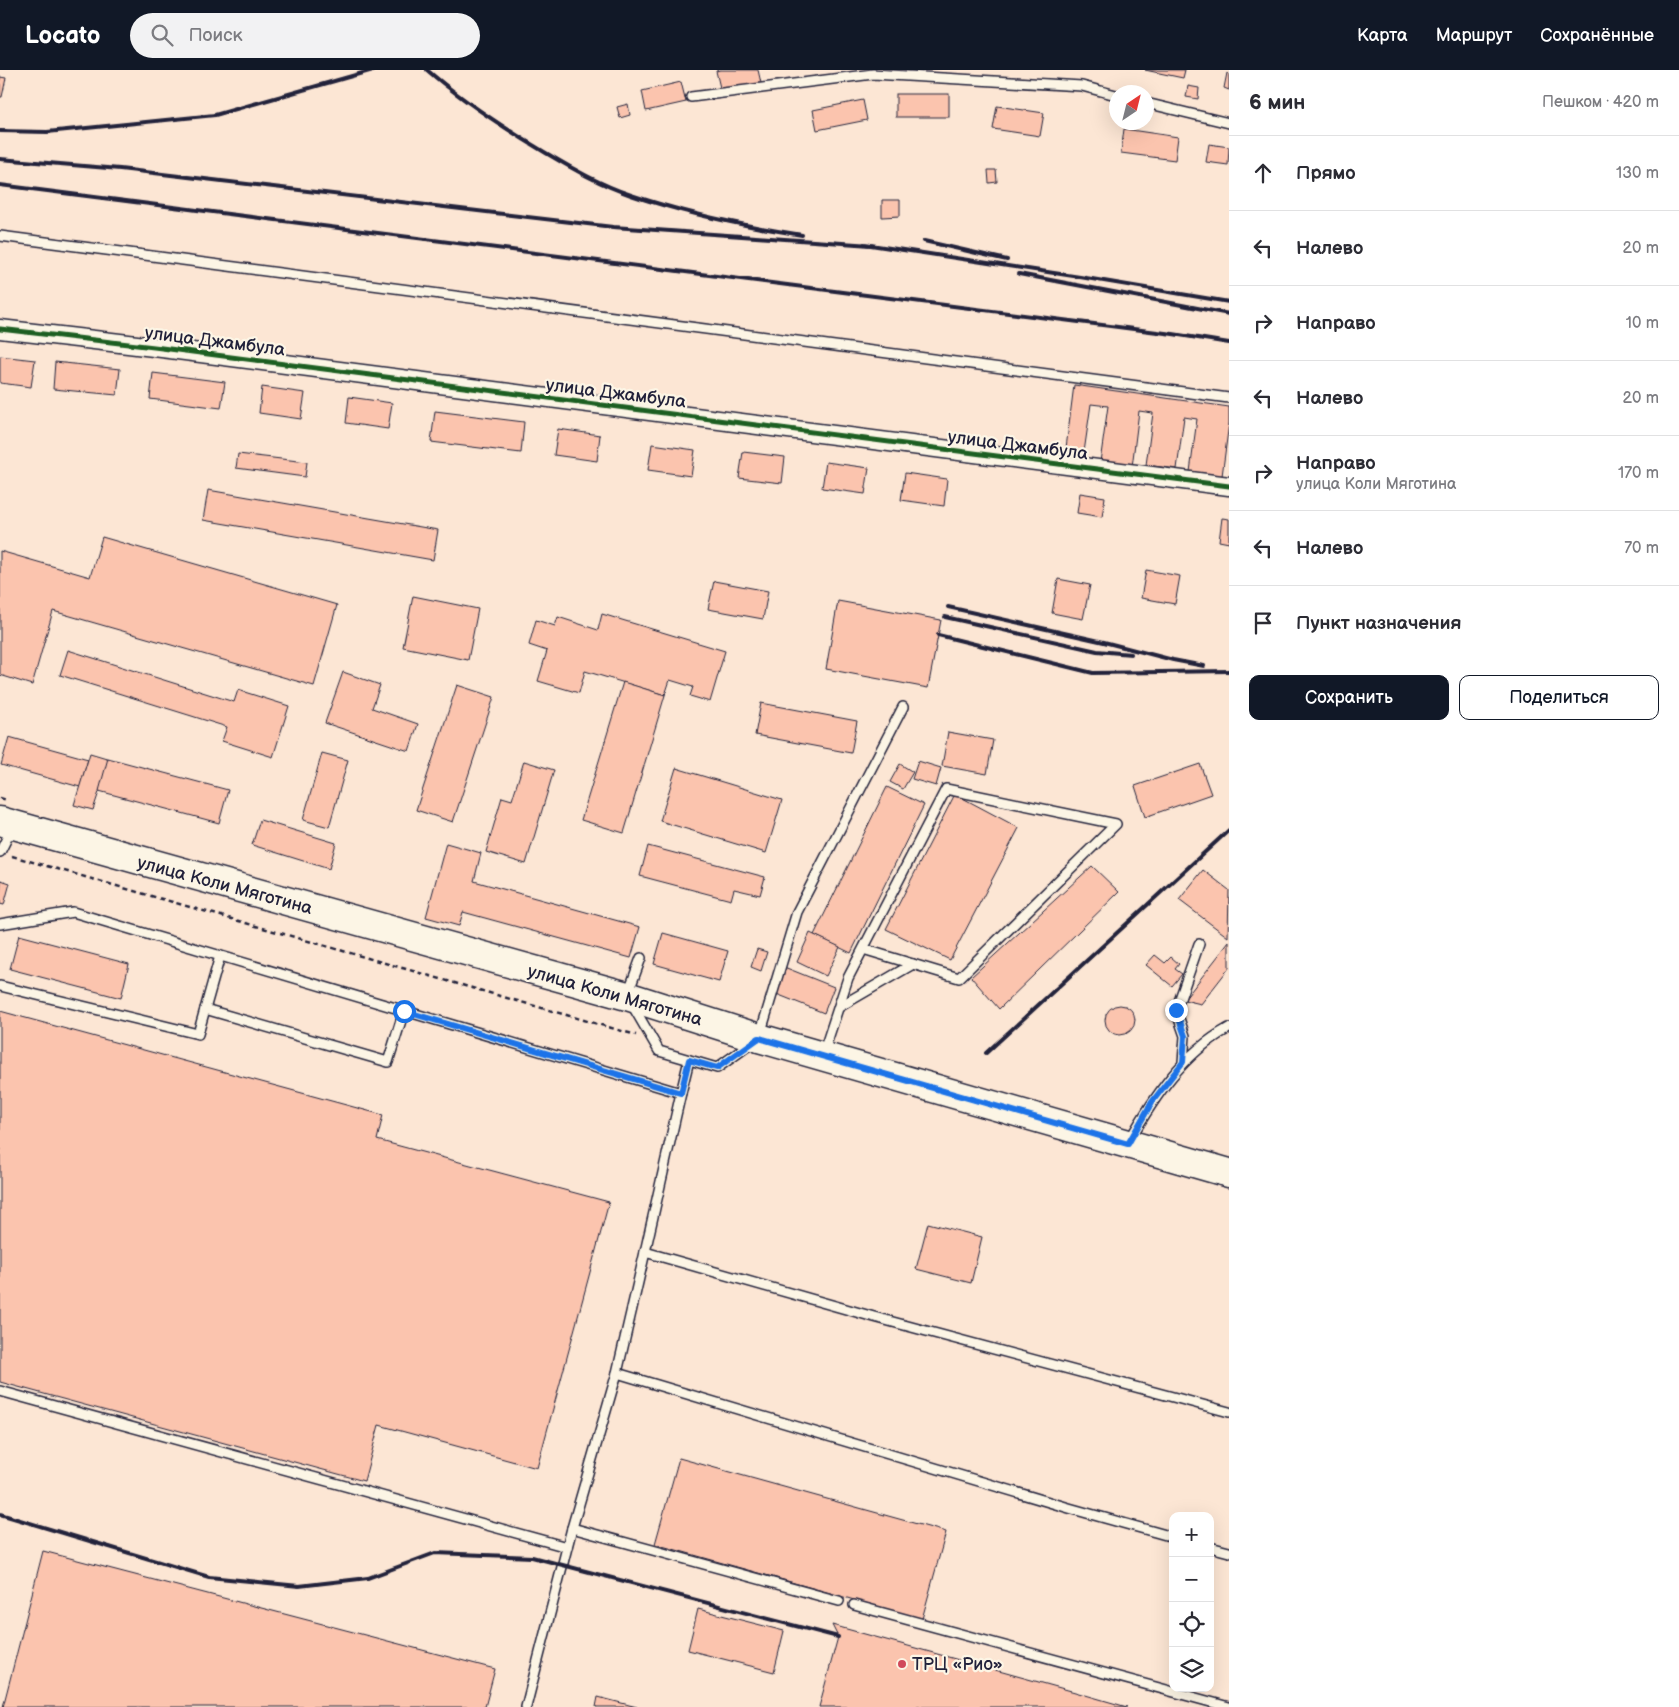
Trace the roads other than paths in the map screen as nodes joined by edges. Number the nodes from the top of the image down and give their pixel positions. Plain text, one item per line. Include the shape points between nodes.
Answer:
1 (1109, 93) edge
2 (692, 97) dead end
3 (1154, 105) edge
4 (1229, 123) edge
5 (0, 236) edge
6 (0, 329) edge
7 (1229, 398) edge
8 (1229, 486) edge
9 (903, 707) dead end
10 (7, 823) edge
11 (4, 854) edge
12 (0, 924) edge
13 (1199, 944) dead end
14 (864, 949) junction
15 (220, 956) junction
16 (641, 958) dead end
17 (913, 964) junction
18 (0, 986) edge
19 (628, 996) junction
20 (839, 1007) junction
21 (205, 1009) junction
22 (404, 1011) junction
23 (1229, 1028) edge
24 (759, 1038) junction
25 (823, 1057) junction
26 (689, 1060) junction
27 (1183, 1062) junction
28 (681, 1093) junction
29 (1128, 1144) junction
30 (1229, 1173) edge
31 (645, 1252) junction
32 (617, 1373) junction
33 (0, 1391) edge
34 (1229, 1412) edge
35 (572, 1528) junction
36 (1169, 1536) edge
37 (567, 1547) junction
38 (1214, 1548) edge
39 (1229, 1552) edge
40 (840, 1601) dead end
41 (854, 1605) dead end
42 (526, 1707) edge
43 (1229, 1707) edge

1 - 2 lane via 1082,86 873,74
3 - 4 lane
5 - 7 lane
6 - 8 street, улица Джамбула
9 - 24 lane via 797,912
10 - 11 lane
10 - 19 main road, улица Коли Мяготина
12 - 15 lane via 73,912
13 - 27 lane via 1176,1010 1185,1036
14 - 17 lane
14 - 17 lane via 946,789 1116,824 959,978
14 - 20 lane via 848,978
15 - 21 lane
15 - 22 lane
16 - 19 lane
17 - 20 lane
18 - 21 lane via 198,1034
19 - 24 main road, улица Коли Мяготина
19 - 26 lane via 659,1051
20 - 25 lane
21 - 22 lane via 388,1062
22 - 28 lane
23 - 27 lane
24 - 25 main road, улица Коли Мяготина
24 - 26 lane via 717,1068
25 - 29 main road, улица Коли Мяготина
26 - 28 lane
27 - 29 lane via 1152,1102
28 - 31 lane
29 - 30 main road, улица Коли Мяготина
31 - 32 lane
31 - 34 lane
32 - 35 lane
32 - 36 lane
33 - 37 lane
35 - 37 lane
35 - 40 lane
37 - 42 lane
38 - 39 lane
41 - 43 lane

